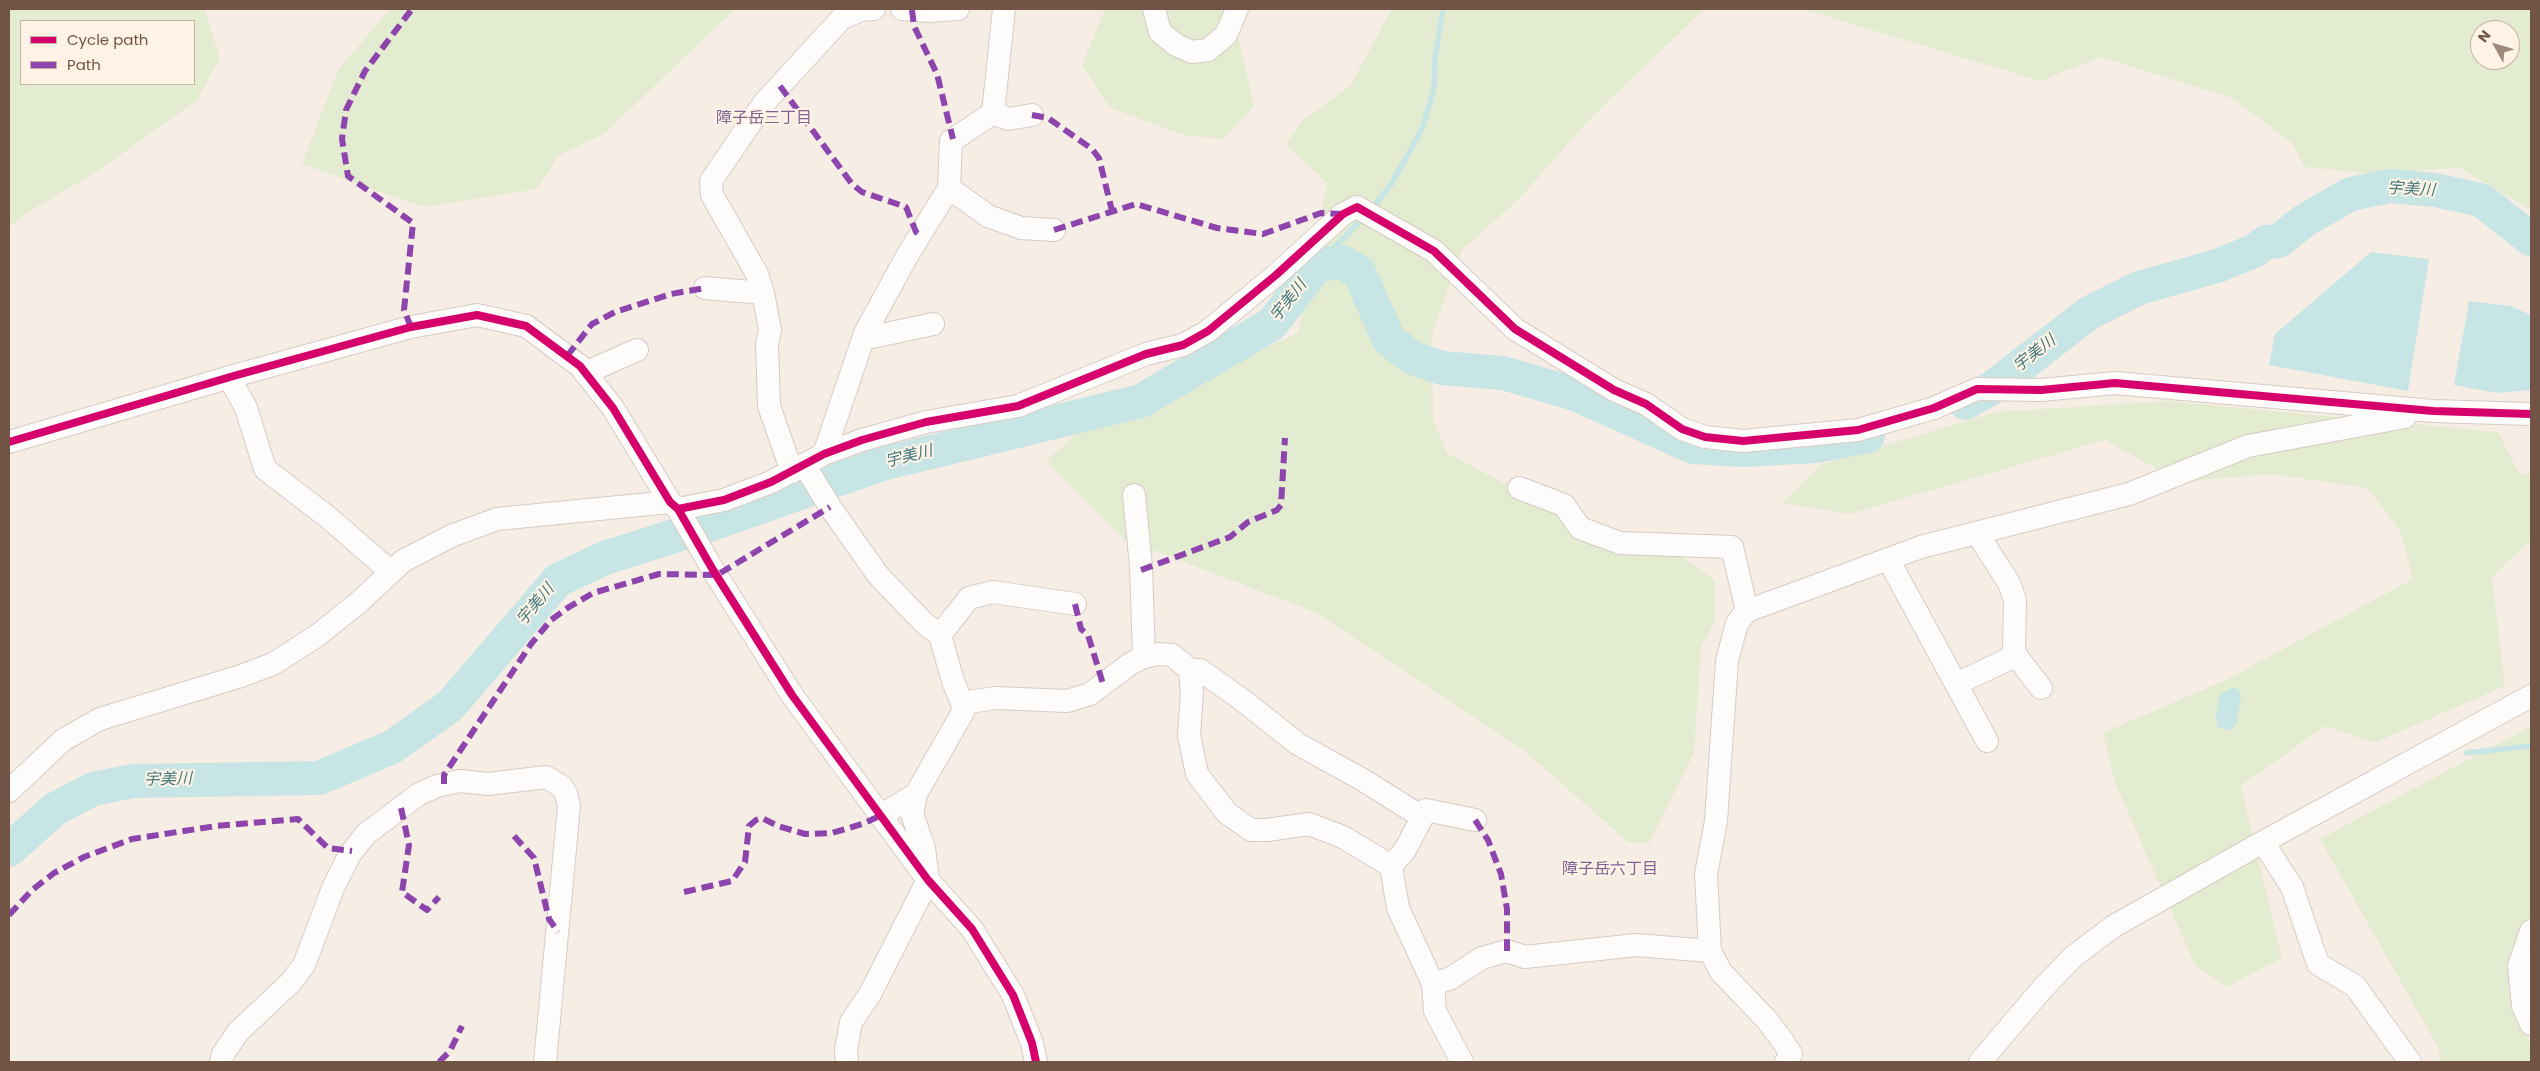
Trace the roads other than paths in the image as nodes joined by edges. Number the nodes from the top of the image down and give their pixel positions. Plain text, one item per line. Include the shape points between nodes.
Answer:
1 (874, 9) edge
2 (902, 9) edge
3 (958, 9) edge
4 (1004, 9) edge
5 (1154, 9) edge
6 (1237, 9) edge
7 (993, 114) junction
8 (1032, 115) dead end
9 (949, 188) junction
10 (1054, 230) dead end
11 (705, 288) dead end
12 (763, 293) junction
13 (933, 324) dead end
14 (863, 338) junction
15 (637, 350) dead end
16 (585, 373) junction
17 (228, 377) junction
18 (2433, 411) junction
19 (2531, 414) edge
20 (9, 442) edge
21 (807, 466) junction
22 (1519, 488) dead end
23 (1134, 495) dead end
24 (677, 509) junction
25 (1977, 533) junction
26 (1888, 559) junction
27 (392, 572) junction
28 (1075, 604) dead end
29 (1747, 611) junction
30 (940, 635) junction
31 (2014, 653) junction
32 (1144, 657) junction
33 (1190, 670) junction
34 (1956, 684) junction
35 (2041, 688) dead end
36 (2531, 696) edge
37 (962, 703) junction
38 (1986, 741) dead end
39 (9, 791) edge
40 (916, 794) junction
41 (880, 816) junction
42 (1422, 817) junction
43 (1475, 820) dead end
44 (2263, 842) junction
45 (1391, 866) junction
46 (928, 880) junction
47 (2531, 931) edge
48 (1710, 951) junction
49 (1433, 984) junction
50 (2531, 1024) edge
51 (1792, 1060) edge
52 (221, 1062) edge
53 (545, 1062) edge
54 (847, 1062) edge
55 (1036, 1062) edge
56 (1462, 1062) edge
57 (1980, 1062) edge
58 (2410, 1062) edge

1 - 12 street via 861,10 842,18 764,103 711,181 712,195 757,274
2 - 3 street
4 - 7 street
5 - 6 street via 1160,32 1176,45 1192,52 1208,50 1226,35
7 - 8 street via 1008,118
7 - 9 street via 951,141
9 - 10 street via 988,216 1021,228
9 - 14 street via 907,256
11 - 12 street
12 - 21 street via 770,330 767,344 769,406
13 - 14 street
14 - 21 street
15 - 16 street
16 - 17 street via 526,326 477,315 411,327
16 - 24 street via 612,408
17 - 20 street
17 - 27 street via 246,408 265,469
18 - 19 street
18 - 21 street via 2115,383 2041,390 1977,389 1934,408 1858,430 1743,441 1705,437 1682,429 1646,404 1614,390 1515,328 1434,251 1357,207 1343,214 1208,331 1183,344 1146,354 1018,406 926,422 862,440
18 - 25 street via 2248,446 2129,494
21 - 24 street via 724,500
21 - 30 street via 826,500 878,575 924,623
22 - 29 street via 1564,505 1580,528 1620,543 1732,547
23 - 32 street
24 - 27 street via 497,519 451,536 403,561
24 - 41 street via 792,695
25 - 26 street
25 - 31 street via 2009,583 2016,600
26 - 29 street
26 - 34 street
27 - 39 street via 318,635 273,664 100,718 63,740
28 - 30 street via 993,592 969,598
29 - 48 street via 1737,623 1727,661 1716,821 1706,874
30 - 37 street
31 - 34 street via 2007,660
31 - 35 street
32 - 33 street via 1172,655
32 - 37 street via 1090,694 1067,701 996,698
33 - 42 street via 1200,670 1298,744
33 - 45 street via 1189,735 1196,774 1227,812 1251,830 1309,824 1343,837
34 - 38 street
36 - 44 street
37 - 40 street via 963,712
40 - 41 street
40 - 46 street via 912,814 924,848
41 - 46 street
42 - 43 street via 1426,810
42 - 45 street via 1405,850
44 - 57 street via 2114,926 2074,956
44 - 58 street via 2292,887 2318,964 2355,986
45 - 49 street via 1398,908
46 - 54 street via 870,994 852,1022
46 - 55 street via 972,930 1013,995
47 - 50 street via 2519,966 2523,1006
48 - 49 street via 1636,945 1525,957 1506,951 1482,958 1451,978
48 - 51 street via 1721,972 1766,1019
49 - 56 street via 1435,1011
52 - 53 street via 238,1032 290,983 304,965 333,888 350,854 366,834 419,794 437,786 460,781 488,784 546,777 561,786 569,806

